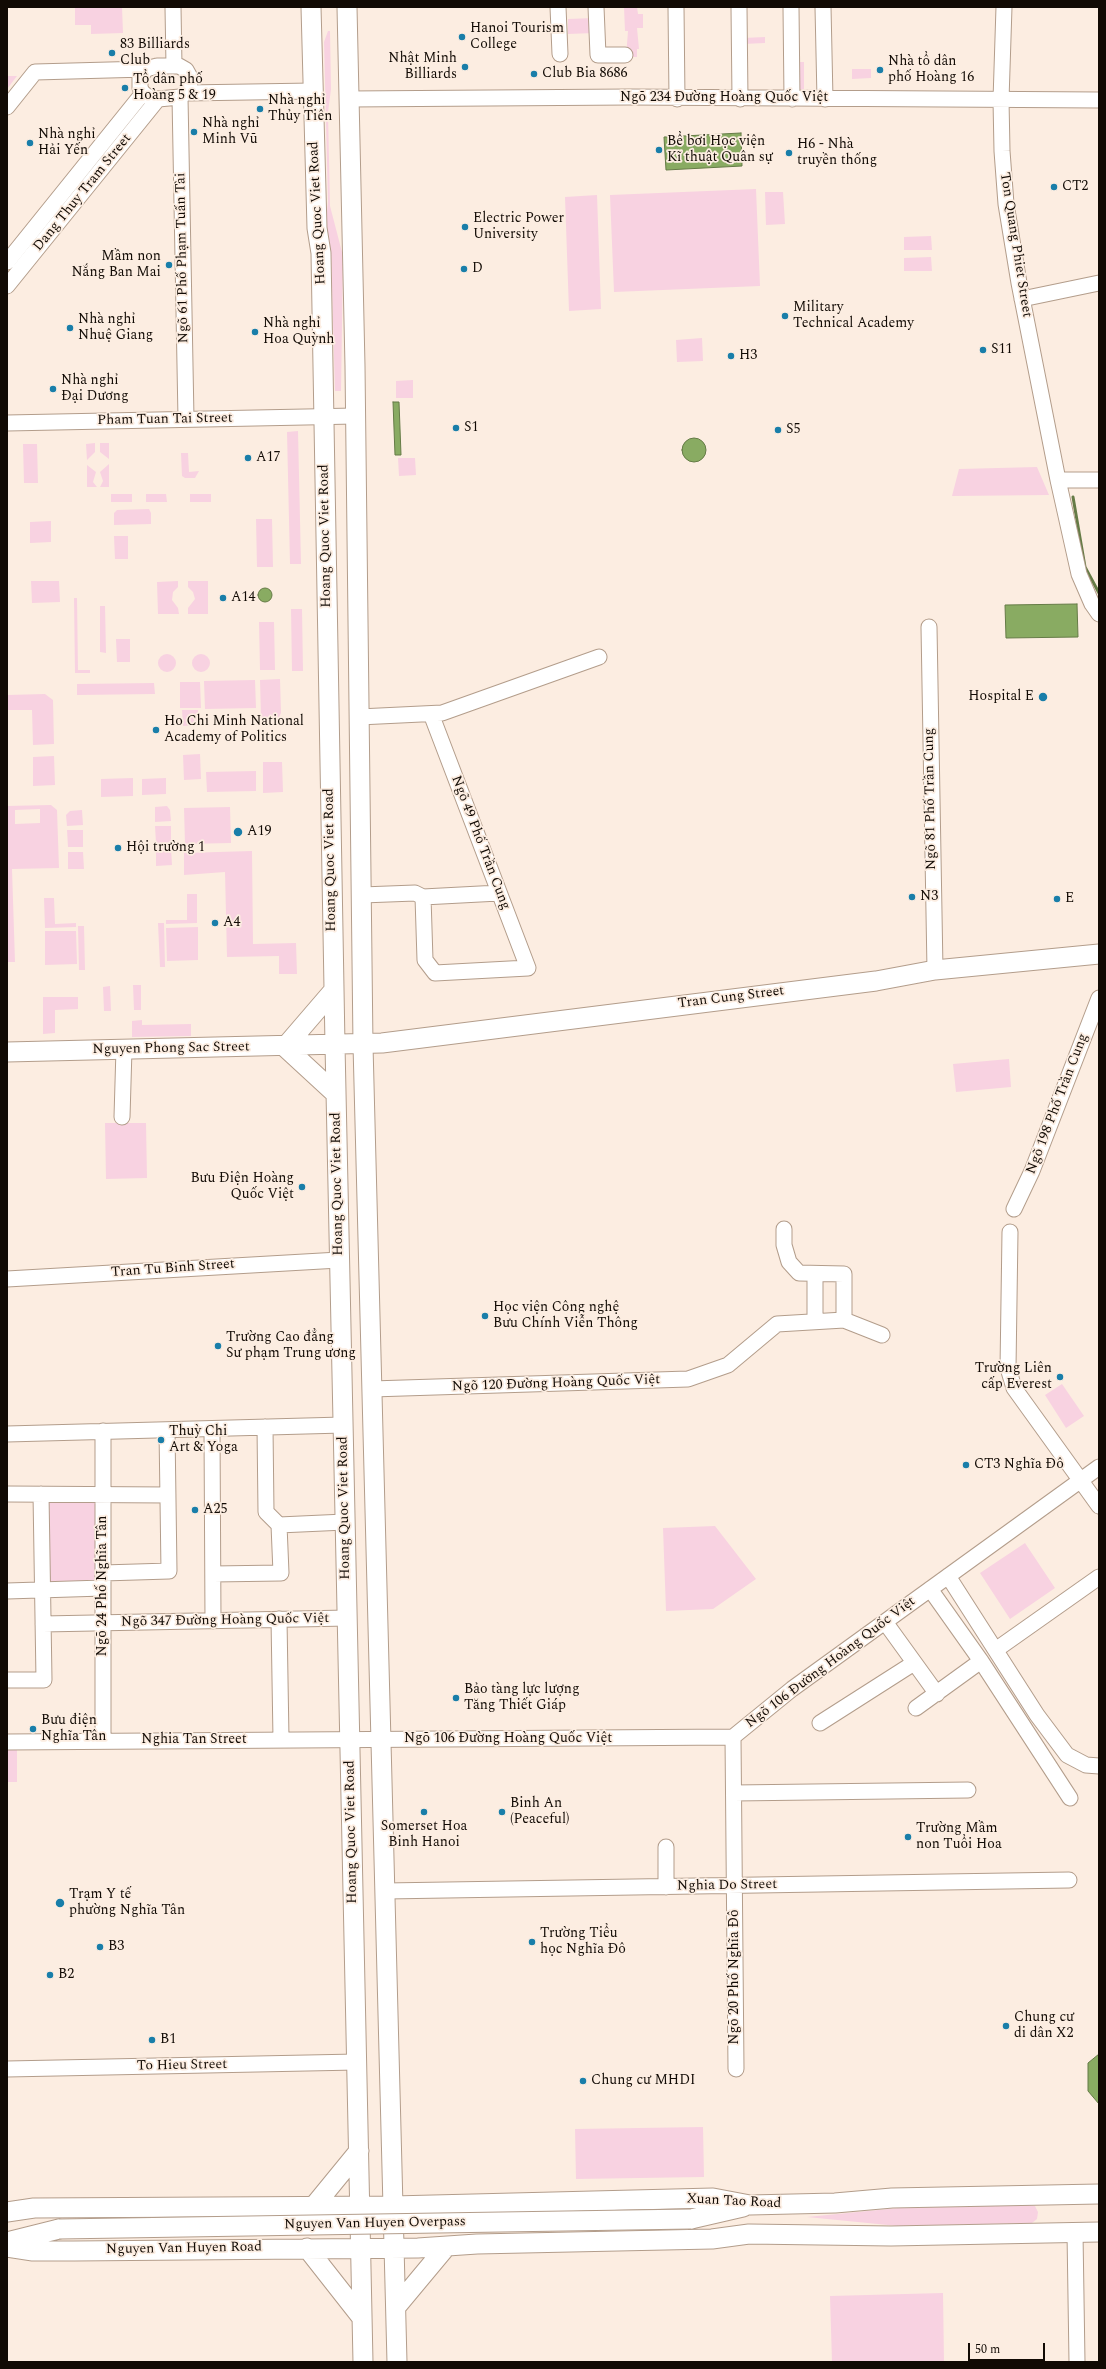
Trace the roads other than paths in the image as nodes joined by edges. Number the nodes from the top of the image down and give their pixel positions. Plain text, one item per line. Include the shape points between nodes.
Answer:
1 (173, 7) edge
2 (312, 7) edge
3 (347, 7) edge
4 (558, 7) edge
5 (596, 7) edge
6 (676, 7) edge
7 (739, 7) edge
8 (791, 7) edge
9 (823, 7) edge
10 (1004, 7) edge
11 (560, 54) dead end
12 (625, 55) dead end
13 (174, 66) junction
14 (146, 69) junction
15 (313, 91) junction
16 (143, 93) junction
17 (183, 95) junction
18 (158, 99) junction
19 (349, 99) junction
20 (677, 99) junction
21 (740, 99) junction
22 (792, 99) junction
23 (824, 99) junction
24 (1001, 100) junction
25 (1099, 100) edge
26 (7, 107) edge
27 (85, 166) junction
28 (96, 176) junction
29 (7, 262) edge
30 (1099, 283) edge
31 (7, 286) edge
32 (1022, 299) junction
33 (324, 416) junction
34 (355, 416) junction
35 (186, 419) junction
36 (7, 423) edge
37 (1058, 480) junction
38 (1099, 480) edge
39 (1099, 614) edge
40 (929, 627) dead end
41 (600, 657) dead end
42 (359, 717) junction
43 (433, 719) dead end
44 (499, 893) junction
45 (362, 896) junction
46 (422, 897) junction
47 (1099, 954) edge
48 (935, 970) junction
49 (334, 990) junction
50 (1099, 998) edge
51 (335, 1045) junction
52 (363, 1045) junction
53 (285, 1047) junction
54 (124, 1049) junction
55 (7, 1052) edge
56 (336, 1094) junction
57 (122, 1118) dead end
58 (1014, 1209) dead end
59 (784, 1230) dead end
60 (1010, 1232) dead end
61 (340, 1260) junction
62 (815, 1275) junction
63 (7, 1279) edge
64 (844, 1320) junction
65 (815, 1321) junction
66 (882, 1335) dead end
67 (372, 1389) junction
68 (343, 1425) junction
69 (265, 1427) junction
70 (212, 1429) junction
71 (167, 1430) junction
72 (103, 1431) junction
73 (7, 1434) edge
74 (1099, 1467) edge
75 (1081, 1480) junction
76 (7, 1494) edge
77 (41, 1494) junction
78 (168, 1494) junction
79 (103, 1495) junction
80 (1099, 1506) edge
81 (345, 1522) junction
82 (279, 1525) junction
83 (103, 1573) junction
84 (212, 1574) junction
85 (948, 1576) junction
86 (1099, 1577) edge
87 (103, 1588) junction
88 (930, 1589) junction
89 (42, 1590) junction
90 (7, 1591) edge
91 (348, 1618) junction
92 (279, 1619) junction
93 (213, 1621) junction
94 (885, 1622) junction
95 (103, 1623) junction
96 (43, 1624) junction
97 (997, 1649) junction
98 (981, 1661) junction
99 (914, 1663) junction
100 (7, 1680) edge
101 (937, 1694) junction
102 (916, 1708) dead end
103 (820, 1723) dead end
104 (733, 1738) junction
105 (281, 1739) junction
106 (381, 1739) junction
107 (104, 1740) junction
108 (350, 1740) junction
109 (7, 1742) edge
110 (1099, 1766) edge
111 (968, 1790) dead end
112 (734, 1793) junction
113 (1070, 1798) dead end
114 (666, 1847) dead end
115 (1069, 1880) dead end
116 (666, 1886) junction
117 (735, 1886) junction
118 (385, 1891) junction
119 (357, 2062) junction
120 (7, 2069) edge
121 (736, 2069) dead end
122 (359, 2151) junction
123 (1099, 2194) edge
124 (480, 2204) junction
125 (750, 2205) junction
126 (276, 2206) junction
127 (314, 2206) junction
128 (360, 2206) junction
129 (393, 2206) junction
130 (7, 2212) edge
131 (7, 2218) edge
132 (692, 2218) junction
133 (59, 2229) junction
134 (1075, 2232) junction
135 (1099, 2232) edge
136 (749, 2234) junction
137 (7, 2242) edge
138 (478, 2244) junction
139 (7, 2247) edge
140 (446, 2247) junction
141 (275, 2248) junction
142 (307, 2248) junction
143 (361, 2248) junction
144 (395, 2248) junction
145 (396, 2307) junction
146 (362, 2318) junction
147 (363, 2362) edge
148 (397, 2362) edge
149 (1077, 2362) edge

1 - 13 street
2 - 15 main road, Hoang Quoc Viet Road
3 - 19 main road, Hoang Quoc Viet Road
4 - 11 street
5 - 12 street via 598,55
6 - 20 street
7 - 21 street
8 - 22 street
9 - 23 street
10 - 24 street, Ton Quang Phiet Street
13 - 14 street
13 - 17 street via 184,68 189,74 191,84
14 - 16 street via 140,83
14 - 26 street via 35,72
15 - 17 street
15 - 33 main road, Hoang Quoc Viet Road via 316,228 321,253
16 - 18 street via 150,98
16 - 27 street, Dang Thuy Tram Street
17 - 18 street
17 - 35 street, Ngõ 61 Phố Phạm Tuấn Tài
18 - 28 street, Dang Thuy Tram Street
19 - 20 street, Ngõ 234 Đường Hoàng Quốc Việt
19 - 34 main road, Hoang Quoc Viet Road
20 - 21 street, Ngõ 234 Đường Hoàng Quốc Việt
21 - 22 street, Ngõ 234 Đường Hoàng Quốc Việt
22 - 23 street, Ngõ 234 Đường Hoàng Quốc Việt
23 - 24 street, Ngõ 234 Đường Hoàng Quốc Việt
24 - 25 street, Ngõ 234 Đường Hoàng Quốc Việt
24 - 32 street, Ton Quang Phiet Street via 1006,204
27 - 28 street
27 - 29 street, Dang Thuy Tram Street
28 - 31 street, Dang Thuy Tram Street
30 - 32 street
32 - 37 street, Ton Quang Phiet Street
33 - 34 street, Pham Tuan Tai Street
33 - 35 street, Pham Tuan Tai Street
33 - 49 main road, Hoang Quoc Viet Road
34 - 42 main road, Hoang Quoc Viet Road
35 - 36 street, Pham Tuan Tai Street
37 - 38 street
37 - 39 street, Ton Quang Phiet Street via 1079,574
40 - 48 street, Ngõ 81 Phố Trần Cung
41 - 42 street via 442,713
42 - 45 main road, Hoang Quoc Viet Road
43 - 44 street, Ngõ 49 Phố Trần Cung
44 - 46 street
44 - 46 street, Ngõ 49 Phố Trần Cung via 528,968 435,973 425,960
45 - 46 street via 415,893
45 - 52 main road, Hoang Quoc Viet Road
47 - 48 main road, Tran Cung Street
48 - 52 main road, Tran Cung Street via 876,981
49 - 51 main road, Hoang Quoc Viet Road
49 - 53 main road
50 - 58 street, Ngõ 198 Phố Trần Cung via 1032,1171
51 - 52 main road, Tran Cung Street
51 - 53 main road, Nguyen Phong Sac Street
51 - 56 main road, Hoang Quoc Viet Road
52 - 67 main road, Hoang Quoc Viet Road
53 - 54 main road, Nguyen Phong Sac Street
53 - 56 main road
54 - 55 main road, Nguyen Phong Sac Street
54 - 57 street
56 - 61 main road, Hoang Quoc Viet Road
59 - 62 street via 784,1245 789,1262 799,1272
60 - 75 street via 1008,1368 1014,1388
61 - 63 street, Tran Tu Binh Street
61 - 68 main road, Hoang Quoc Viet Road
62 - 64 street via 844,1274
62 - 65 street
64 - 65 street, Ngõ 120 Đường Hoàng Quốc Việt
64 - 66 street
65 - 67 street, Ngõ 120 Đường Hoàng Quốc Việt via 776,1324 728,1365 694,1377 666,1381
67 - 106 main road, Hoang Quoc Viet Road
68 - 69 street
68 - 81 main road, Hoang Quoc Viet Road
69 - 70 street
69 - 82 street via 266,1512
70 - 71 street
70 - 84 street
71 - 72 street
71 - 78 street
72 - 73 street
72 - 79 street, Ngõ 24 Phố Nghĩa Tân
74 - 75 street, Ngõ 106 Đường Hoàng Quốc Việt
75 - 80 street
75 - 85 street, Ngõ 106 Đường Hoàng Quốc Việt
76 - 77 street
77 - 79 street
77 - 89 street
78 - 79 street
78 - 83 street via 169,1571
79 - 83 street, Ngõ 24 Phố Nghĩa Tân
81 - 82 street
81 - 91 main road, Hoang Quoc Viet Road
82 - 84 street via 280,1573
83 - 87 street, Ngõ 24 Phố Nghĩa Tân
84 - 93 street
85 - 88 street, Ngõ 106 Đường Hoàng Quốc Việt
85 - 97 street
86 - 97 street
87 - 89 street
87 - 95 street, Ngõ 24 Phố Nghĩa Tân
88 - 94 street, Ngõ 106 Đường Hoàng Quốc Việt
88 - 98 street
89 - 90 street
89 - 96 street
91 - 92 street, Ngõ 347 Đường Hoàng Quốc Việt
91 - 108 main road, Hoang Quoc Viet Road
92 - 93 street, Ngõ 347 Đường Hoàng Quốc Việt
92 - 105 street
93 - 95 street, Ngõ 347 Đường Hoàng Quốc Việt
94 - 99 street
94 - 104 street, Ngõ 106 Đường Hoàng Quốc Việt via 792,1689
95 - 96 street, Ngõ 347 Đường Hoàng Quốc Việt
95 - 107 street, Ngõ 24 Phố Nghĩa Tân
96 - 100 street via 44,1680
97 - 110 street via 1037,1715 1067,1755 1086,1766
98 - 101 street
98 - 113 street
99 - 101 street
99 - 103 street
101 - 102 street
104 - 106 street, Ngõ 106 Đường Hoàng Quốc Việt
104 - 112 street, Ngõ 20 Phố Nghĩa Đô
105 - 107 street, Nghia Tan Street
105 - 108 street, Nghia Tan Street
106 - 108 street, Nghia Tan Street
106 - 118 main road, Hoang Quoc Viet Road
107 - 109 street, Nghia Tan Street
108 - 119 main road, Hoang Quoc Viet Road
111 - 112 street
112 - 117 street, Ngõ 20 Phố Nghĩa Đô
114 - 116 street
115 - 117 street, Nghia Do Street
116 - 117 street, Nghia Do Street
116 - 118 street, Nghia Do Street
117 - 121 street, Ngõ 20 Phố Nghĩa Đô
118 - 129 main road, Hoang Quoc Viet Road
119 - 120 street, To Hieu Street
119 - 122 main road, Hoang Quoc Viet Road
122 - 127 main road
122 - 128 main road, Hoang Quoc Viet Road
123 - 125 main road, Xuan Tao Road via 892,2198 835,2203
124 - 125 main road, Xuan Tao Road via 713,2198
124 - 129 main road, Xuan Tao Road
124 - 138 main road via 464,2216 460,2225 462,2235
125 - 132 main road
126 - 127 main road
126 - 130 main road via 34,2208
126 - 141 main road via 292,2218 296,2224 296,2232 294,2238
127 - 128 main road
128 - 129 main road, Xuan Tao Road
128 - 143 main road, Hoang Quoc Viet Road
129 - 144 main road, Hoang Quoc Viet Road
131 - 133 main road
132 - 133 main road, Nguyen Van Huyen Overpass, bridge
132 - 136 main road
133 - 137 main road
134 - 135 main road
134 - 136 main road via 891,2236
134 - 149 street
136 - 138 main road via 712,2239
138 - 140 main road
139 - 141 main road, Nguyen Van Huyen Road via 33,2251
140 - 144 main road
140 - 145 main road
141 - 142 main road, Nguyen Van Huyen Road
142 - 143 main road, Nguyen Van Huyen Road
142 - 146 main road
143 - 144 main road, Nguyen Van Huyen Road
143 - 146 main road, Hoang Quoc Viet Road
144 - 145 main road, Hoang Quoc Viet Road
145 - 148 main road, Hoang Quoc Viet Road
146 - 147 main road, Hoang Quoc Viet Road

